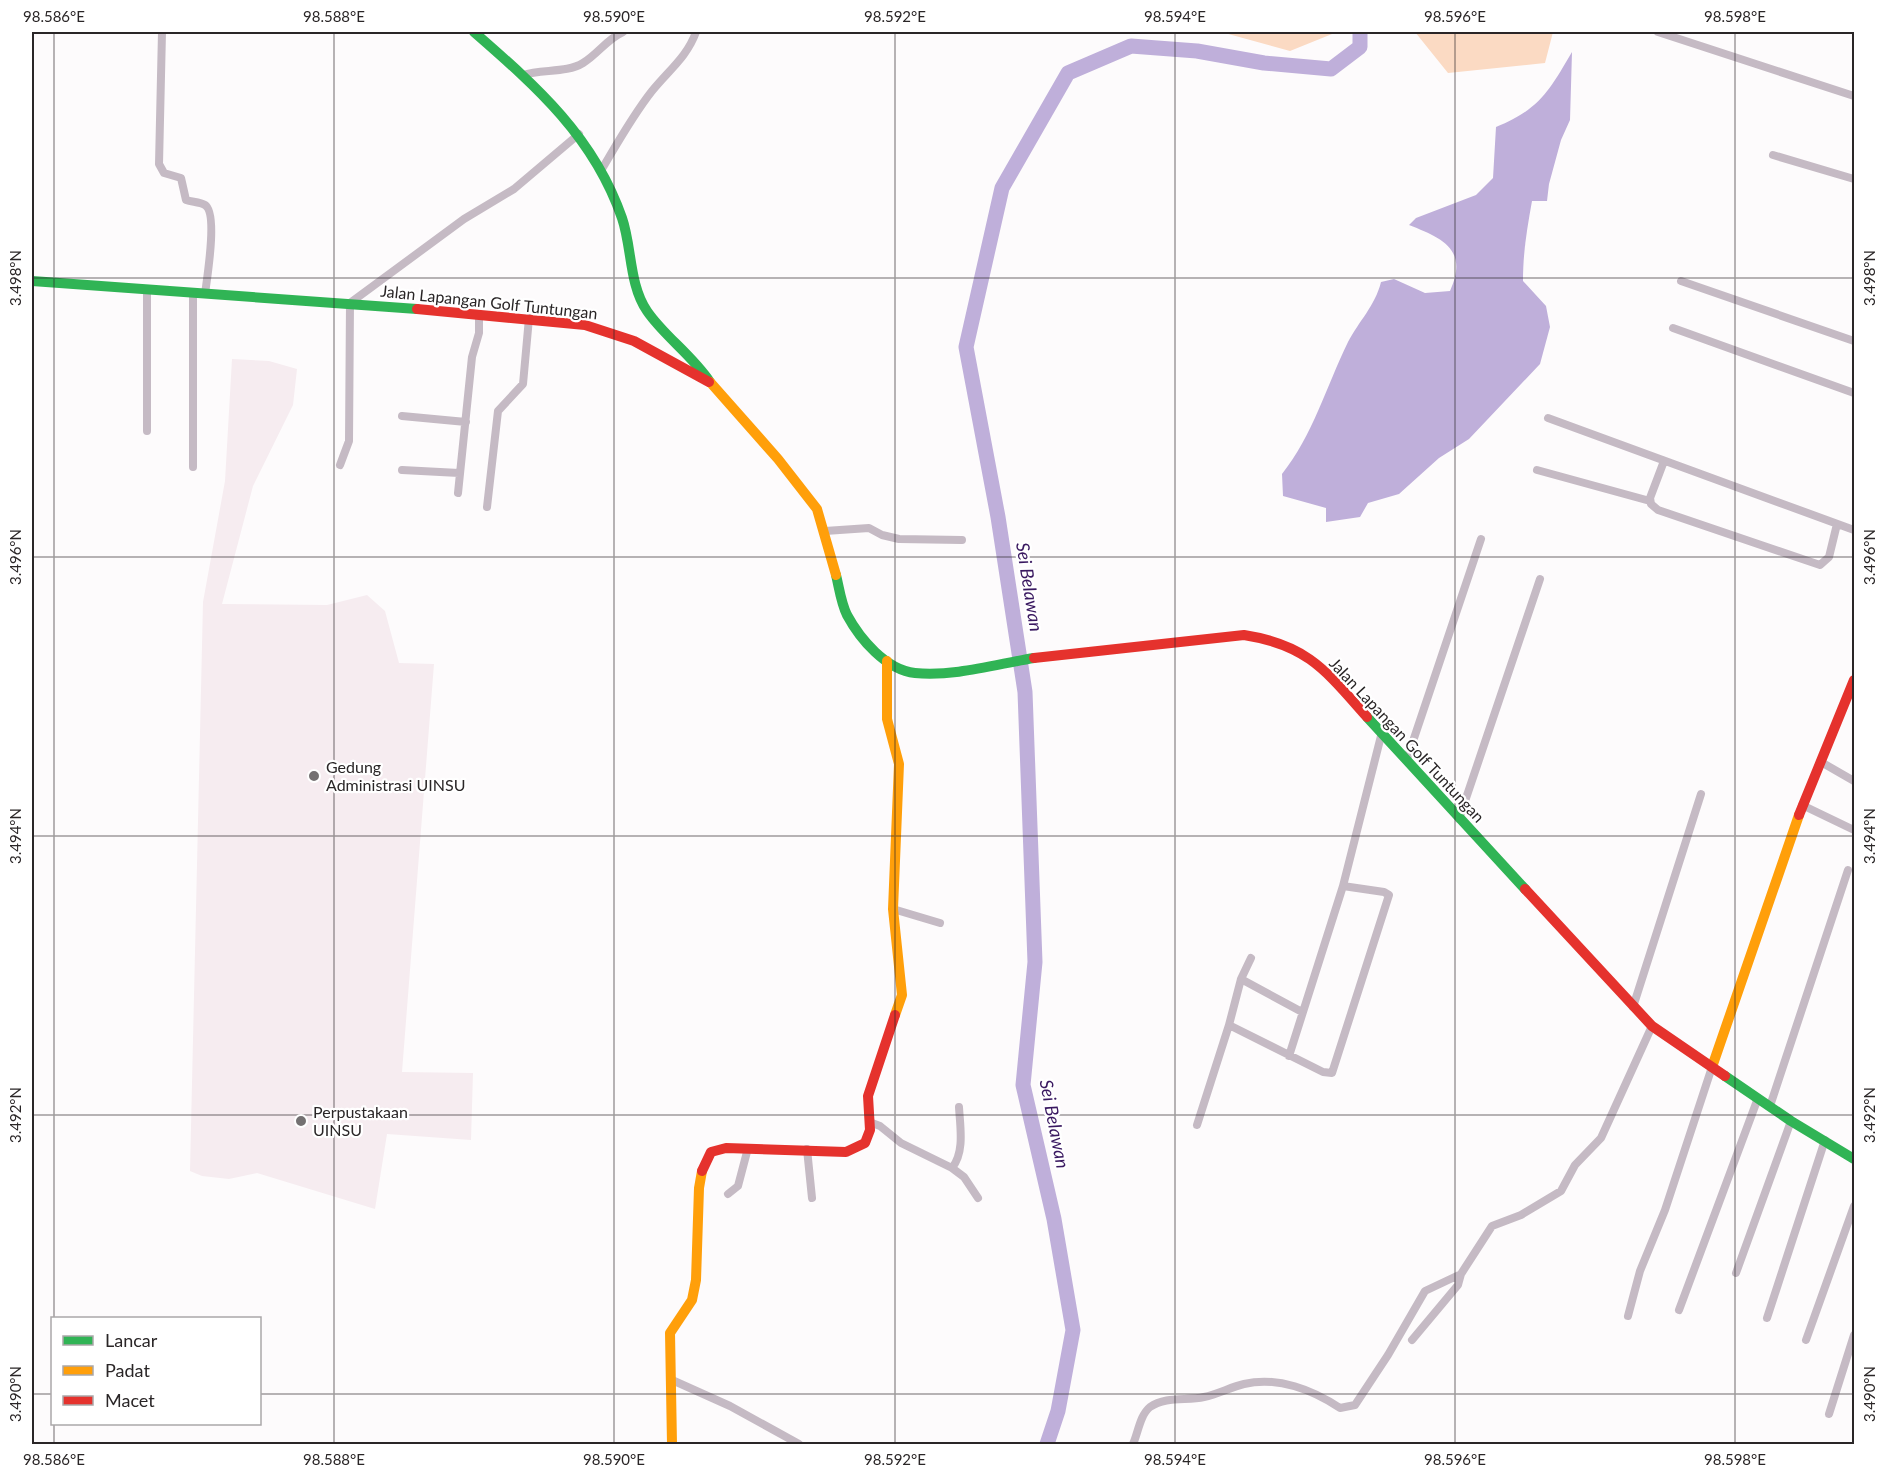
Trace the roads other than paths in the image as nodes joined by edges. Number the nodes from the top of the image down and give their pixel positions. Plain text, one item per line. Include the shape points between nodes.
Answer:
1 (162, 32) edge
2 (474, 32) edge
3 (623, 32) edge
4 (696, 32) edge
5 (1658, 32) edge
6 (523, 75) junction
7 (1854, 96) edge
8 (579, 134) junction
9 (1773, 155) dead end
10 (602, 169) junction
11 (1854, 179) edge
12 (32, 280) edge
13 (1682, 281) dead end
14 (147, 289) junction
15 (199, 293) junction
16 (350, 303) junction
17 (479, 314) junction
18 (529, 318) junction
19 (1673, 328) dead end
20 (1854, 341) edge
21 (710, 383) junction
22 (1854, 393) edge
23 (402, 416) dead end
24 (1548, 418) dead end
25 (466, 422) junction
26 (147, 431) dead end
27 (1664, 461) junction
28 (340, 465) dead end
29 (193, 467) dead end
30 (402, 470) dead end
31 (1537, 470) dead end
32 (459, 473) junction
33 (458, 493) dead end
34 (1650, 501) junction
35 (487, 507) dead end
36 (1837, 524) junction
37 (1854, 530) edge
38 (825, 531) junction
39 (1480, 539) dead end
40 (962, 540) dead end
41 (1540, 579) dead end
42 (887, 661) junction
43 (1854, 680) edge
44 (1382, 731) junction
45 (1407, 759) junction
46 (1821, 762) junction
47 (1854, 781) edge
48 (1701, 794) dead end
49 (1802, 805) junction
50 (1459, 819) junction
51 (1854, 830) edge
52 (1848, 870) dead end
53 (1343, 886) junction
54 (893, 909) junction
55 (940, 923) dead end
56 (1251, 958) dead end
57 (1241, 979) junction
58 (1633, 1007) junction
59 (1302, 1012) junction
60 (1229, 1025) junction
61 (1652, 1026) junction
62 (1289, 1056) junction
63 (1712, 1067) junction
64 (1758, 1098) junction
65 (1770, 1106) junction
66 (959, 1107) dead end
67 (1791, 1121) junction
68 (872, 1123) junction
69 (1197, 1125) dead end
70 (1825, 1140) junction
71 (748, 1148) junction
72 (807, 1149) junction
73 (1854, 1159) edge
74 (952, 1168) junction
75 (728, 1194) dead end
76 (812, 1198) dead end
77 (978, 1198) dead end
78 (1854, 1206) edge
79 (1736, 1273) dead end
80 (1461, 1274) junction
81 (1679, 1310) dead end
82 (1628, 1316) dead end
83 (1767, 1318) dead end
84 (1854, 1335) edge
85 (1412, 1340) dead end
86 (1806, 1340) dead end
87 (672, 1380) junction
88 (1829, 1414) dead end
89 (672, 1444) edge
90 (799, 1444) edge
91 (1133, 1444) edge

1 - 15 street via 159,164 164,173 181,178 186,200 204,204 212,227
2 - 6 street
3 - 6 street via 581,65
4 - 10 street via 692,44 654,88
5 - 7 street
6 - 8 street
8 - 10 street
8 - 16 street via 514,189 464,219
9 - 11 street
10 - 21 street via 623,220 646,310 697,363
12 - 14 street, Jalan Lapangan Golf Tuntungan
13 - 20 street
14 - 15 street, Jalan Lapangan Golf Tuntungan
14 - 26 street
15 - 16 street, Jalan Lapangan Golf Tuntungan
15 - 29 street
16 - 17 street, Jalan Lapangan Golf Tuntungan
16 - 28 street via 349,441
17 - 18 street, Jalan Lapangan Golf Tuntungan
17 - 25 street
18 - 21 street, Jalan Lapangan Golf Tuntungan via 611,330 658,350
18 - 35 street via 523,384 498,411
19 - 22 street
21 - 38 street, Jalan Lapangan Golf Tuntungan via 810,500
23 - 25 street
24 - 27 street
25 - 32 street
27 - 34 street
27 - 36 street
30 - 32 street
31 - 34 street
32 - 33 street
34 - 36 street via 1658,510 1820,565 1829,557
36 - 37 street
38 - 40 street via 869,528 898,539
38 - 42 street, Jalan Lapangan Golf Tuntungan via 846,613 860,635
39 - 45 street
41 - 50 street
42 - 44 street, Jalan Lapangan Golf Tuntungan via 921,674 1062,653 1231,635 1275,640 1320,666
42 - 54 street via 887,719 900,764
43 - 46 street
44 - 45 street, Jalan Lapangan Golf Tuntungan
44 - 53 street
45 - 50 street, Jalan Lapangan Golf Tuntungan
46 - 47 street
46 - 49 street
48 - 58 street
49 - 51 street
49 - 63 street
50 - 58 street, Jalan Lapangan Golf Tuntungan
52 - 65 street
53 - 59 street
53 - 62 street via 1389,895 1337,1061 1329,1074
54 - 55 street
54 - 68 street via 902,995 868,1096
56 - 57 street
57 - 59 street
57 - 60 street
58 - 61 street, Jalan Lapangan Golf Tuntungan
59 - 62 street
60 - 62 street
60 - 69 street
61 - 63 street, Jalan Lapangan Golf Tuntungan
61 - 80 street via 1601,1138 1575,1165 1561,1191 1521,1215 1492,1226
63 - 64 street, Jalan Lapangan Golf Tuntungan
63 - 82 street via 1665,1210 1640,1271
64 - 65 street, Jalan Lapangan Golf Tuntungan
64 - 81 street
65 - 67 street, Jalan Lapangan Golf Tuntungan
66 - 74 street via 960,1151
67 - 70 street, Jalan Lapangan Golf Tuntungan
67 - 79 street
68 - 72 street via 868,1139 856,1149
68 - 74 street via 901,1143
70 - 73 street, Jalan Lapangan Golf Tuntungan
70 - 83 street
71 - 72 street
71 - 75 street via 738,1186
71 - 87 street via 711,1152 703,1167 696,1280 692,1300 670,1333
72 - 76 street
74 - 77 street via 964,1177
78 - 86 street
80 - 85 street via 1461,1280
80 - 91 street via 1425,1291 1351,1408 1340,1408 1307,1389 1245,1383 1204,1397 1168,1400 1150,1407
84 - 88 street
87 - 89 street
87 - 90 street

